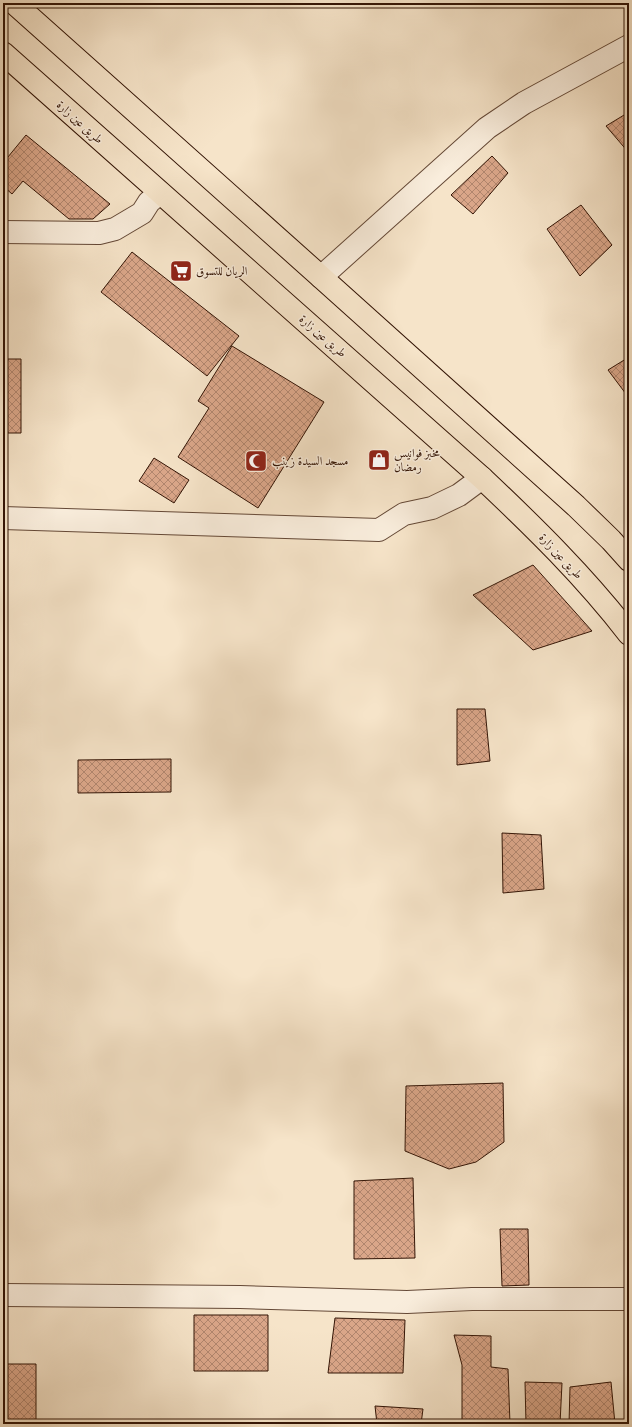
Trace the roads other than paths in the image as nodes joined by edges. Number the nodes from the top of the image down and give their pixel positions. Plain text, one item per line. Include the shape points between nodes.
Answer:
1 (14, 3) edge
2 (629, 46) edge
3 (3, 52) edge
4 (160, 193) junction
5 (3, 232) edge
6 (322, 276) junction
7 (482, 478) junction
8 (3, 518) edge
9 (629, 560) edge
10 (629, 634) edge
11 (3, 1295) edge
12 (629, 1299) edge

1 - 6 main road
2 - 6 street via 524,103 487,128
3 - 4 main road, طريق عين زارة
4 - 5 street via 149,202 142,213 115,229 99,233
4 - 7 main road, طريق عين زارة
6 - 9 main road via 576,506
7 - 8 street via 459,495 432,508 404,514 379,530
7 - 10 main road, طريق عين زارة via 541,534
11 - 12 street via 407,1302 472,1299

